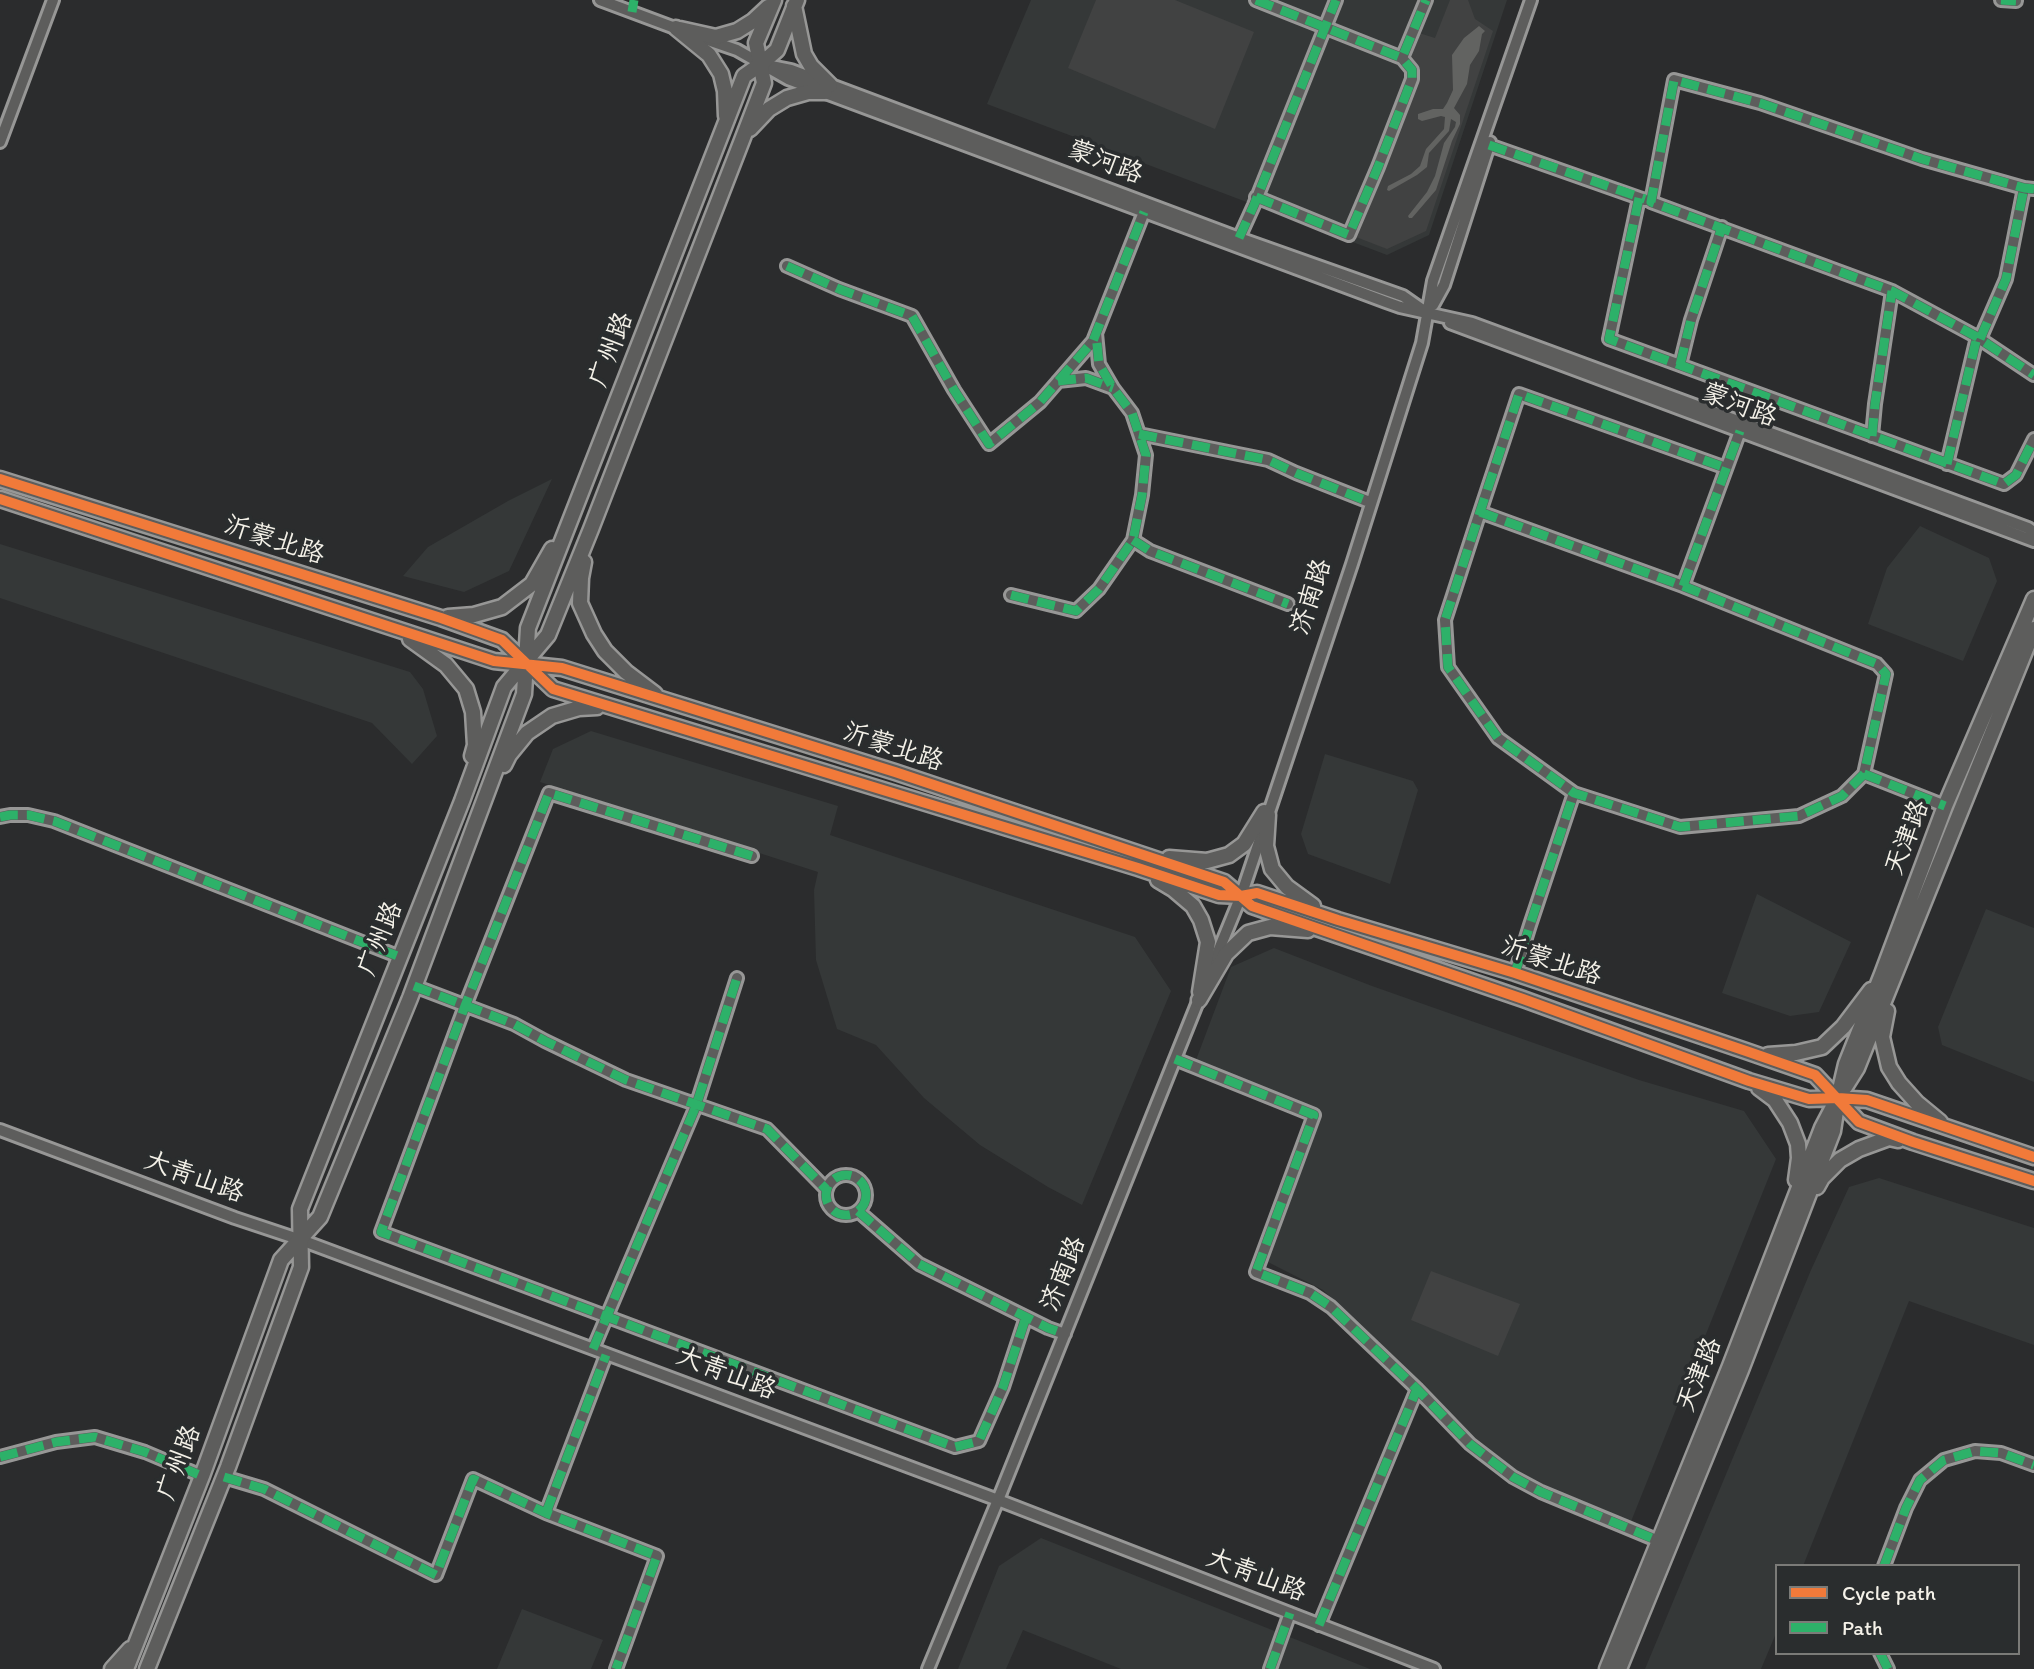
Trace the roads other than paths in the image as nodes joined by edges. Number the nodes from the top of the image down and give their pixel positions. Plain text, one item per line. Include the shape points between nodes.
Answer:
1 (45, 0) edge
2 (53, 0) edge
3 (600, 0) edge
4 (1256, 0) edge
5 (1336, 0) edge
6 (1426, 0) edge
7 (1534, 0) edge
8 (2001, 0) edge
9 (2016, 1) edge
10 (773, 2) edge
11 (795, 3) edge
12 (1274, 3) edge
13 (633, 6) edge
14 (676, 28) junction
15 (1325, 28) junction
16 (1402, 58) junction
17 (761, 64) junction
18 (827, 88) junction
19 (726, 122) junction
20 (0, 123) edge
21 (744, 135) junction
22 (0, 142) edge
23 (1489, 145) junction
24 (2029, 189) edge
25 (1256, 197) junction
26 (1639, 198) junction
27 (1651, 202) junction
28 (1144, 212) junction
29 (1722, 227) junction
30 (1239, 238) junction
31 (787, 266) dead end
32 (1892, 291) junction
33 (1429, 314) junction
34 (1096, 332) junction
35 (1978, 338) junction
36 (1680, 365) junction
37 (2034, 375) edge
38 (1058, 381) junction
39 (1114, 388) junction
40 (1740, 431) junction
41 (1139, 434) junction
42 (1872, 436) junction
43 (2034, 439) edge
44 (1947, 464) junction
45 (1726, 468) junction
46 (0, 479) edge
47 (0, 499) edge
48 (1367, 501) junction
49 (1480, 512) junction
50 (572, 519) junction
51 (591, 529) junction
52 (2034, 532) edge
53 (1133, 540) junction
54 (2034, 541) edge
55 (1683, 586) junction
56 (1011, 595) dead end
57 (2034, 599) edge
58 (1288, 604) dead end
59 (441, 618) junction
60 (385, 624) junction
61 (2034, 629) edge
62 (525, 663) junction
63 (665, 701) junction
64 (608, 706) junction
65 (1864, 775) junction
66 (1574, 793) junction
67 (462, 801) junction
68 (1945, 806) junction
69 (482, 807) junction
70 (1266, 814) junction
71 (0, 817) edge
72 (752, 856) dead end
73 (1141, 862) junction
74 (1241, 896) junction
75 (1336, 927) junction
76 (400, 957) junction
77 (1515, 973) junction
78 (1888, 976) junction
79 (737, 978) dead end
80 (414, 986) junction
81 (1199, 1000) junction
82 (465, 1006) junction
83 (1746, 1051) junction
84 (1175, 1059) junction
85 (1749, 1081) junction
86 (1838, 1098) junction
87 (696, 1106) junction
88 (1947, 1127) junction
89 (0, 1130) edge
90 (1913, 1142) junction
91 (2034, 1157) edge
92 (2034, 1181) edge
93 (827, 1189) junction
94 (1799, 1204) junction
95 (858, 1211) junction
96 (301, 1240) junction
97 (607, 1317) junction
98 (1026, 1317) junction
99 (1065, 1334) junction
100 (593, 1349) junction
101 (606, 1354) junction
102 (1416, 1389) junction
103 (0, 1457) edge
104 (2034, 1465) edge
105 (202, 1476) junction
106 (224, 1477) junction
107 (998, 1500) junction
108 (546, 1513) junction
109 (1659, 1541) junction
110 (1885, 1564) edge
111 (1290, 1614) junction
112 (1319, 1625) junction
113 (140, 1637) junction
114 (158, 1643) junction
115 (112, 1669) edge
116 (126, 1669) edge
117 (147, 1669) edge
118 (155, 1669) edge
119 (616, 1669) edge
120 (928, 1669) edge
121 (1270, 1669) edge
122 (1434, 1669) edge
123 (1607, 1669) edge
124 (1619, 1669) edge

1 - 20 street
2 - 22 street
3 - 13 street, 蒙河路
4 - 12 street
5 - 15 street
6 - 16 street
7 - 23 street, 济南路
7 - 33 street, 济南路 via 1433,281
8 - 9 street
10 - 14 main road via 737,31 716,37
10 - 17 main road, 广州路 via 756,43
11 - 17 main road, 广州路 via 777,50
11 - 18 main road via 804,54
12 - 15 street
13 - 14 street, 蒙河路
14 - 17 street, 蒙河路 via 737,50
14 - 19 main road via 709,55 721,74
15 - 16 street
15 - 25 street
16 - 25 street via 1412,70 1412,79 1349,234
17 - 18 street, 蒙河路 via 791,70
17 - 19 main road, 广州路 via 744,76
17 - 21 main road, 广州路 via 764,83
18 - 21 main road via 787,98
18 - 28 street, 蒙河路
18 - 30 street, 蒙河路
19 - 50 main road, 广州路
21 - 51 main road, 广州路
23 - 26 street
23 - 33 street, 济南路 via 1444,285
24 - 27 street via 1674,80
24 - 35 street via 2006,279
25 - 30 street
26 - 27 street
26 - 36 street via 1609,339
27 - 29 street
28 - 33 street, 蒙河路 via 1399,307
28 - 34 street
29 - 32 street
29 - 36 street
30 - 33 street, 蒙河路 via 1403,296
31 - 38 street via 912,316 989,444
32 - 35 street
32 - 42 street
33 - 40 street, 蒙河路
33 - 48 street, 济南路
33 - 52 street, 蒙河路 via 1472,323
33 - 70 street, 济南路
34 - 38 street
34 - 39 street via 1099,364
35 - 37 street
35 - 44 street
36 - 42 street
38 - 39 street via 1086,378
39 - 41 street via 1132,413
40 - 45 street
40 - 54 street, 蒙河路
41 - 48 street via 1268,460
41 - 53 street via 1146,455
42 - 44 street
43 - 44 street via 2016,475 2004,484
45 - 49 street via 1519,394
45 - 55 street
46 - 59 main road, 沂蒙北路
47 - 60 main road, 沂蒙北路
48 - 70 street, 济南路
49 - 55 street
49 - 66 street via 1445,620 1448,667 1498,738
50 - 59 main road via 532,584 502,607
50 - 62 main road, 广州路 via 528,628
51 - 62 main road, 广州路 via 548,635
51 - 63 main road via 580,603 605,651
53 - 56 street via 1099,589 1076,611
53 - 58 street via 1150,551
55 - 65 street via 1877,664 1886,674
57 - 68 main road, 天津路
59 - 62 main road, 沂蒙北路 via 502,640
60 - 62 main road, 沂蒙北路 via 494,661
60 - 67 main road via 446,665 466,689 475,745
61 - 78 main road, 天津路
62 - 63 main road, 沂蒙北路 via 562,668
62 - 64 main road, 沂蒙北路 via 553,689
62 - 67 main road, 广州路 via 504,687
62 - 69 main road, 广州路 via 524,694
63 - 73 main road, 沂蒙北路 via 895,772
64 - 69 main road via 552,716 527,733 509,755
64 - 73 main road, 沂蒙北路
65 - 66 street via 1842,796 1799,816 1680,827
65 - 68 street
66 - 77 street
67 - 76 main road, 广州路
68 - 78 main road, 天津路
69 - 80 main road, 广州路
70 - 73 main road via 1244,844 1229,855 1207,861
70 - 74 street, 济南路 via 1246,866
70 - 75 main road via 1272,869
71 - 76 street via 28,815 54,821
72 - 82 street via 549,793
73 - 74 main road, 沂蒙北路 via 1224,882
73 - 81 main road via 1193,906 1201,920 1208,942
74 - 75 main road, 沂蒙北路 via 1252,906
74 - 81 street, 济南路
75 - 77 main road, 沂蒙北路
75 - 81 main road via 1270,927 1248,933 1226,954
75 - 85 main road, 沂蒙北路
76 - 96 main road, 广州路 via 300,1209
77 - 83 main road, 沂蒙北路
78 - 83 main road via 1822,1046 1774,1056
78 - 86 main road, 天津路 via 1846,1064
78 - 88 main road via 1882,1037 1889,1067 1917,1103
79 - 87 street
80 - 82 street
80 - 96 main road, 广州路 via 320,1217
81 - 84 street, 济南路
82 - 87 street via 514,1024 626,1080
82 - 97 street via 381,1232
83 - 86 main road, 沂蒙北路 via 1815,1075
84 - 99 street, 济南路
84 - 102 street via 1314,1115 1256,1272 1310,1293 1331,1307
85 - 86 main road, 沂蒙北路 via 1809,1099
85 - 94 main road via 1775,1100 1790,1124 1798,1144
86 - 88 main road, 沂蒙北路 via 1867,1100
86 - 90 main road, 沂蒙北路 via 1859,1122
86 - 94 main road, 天津路 via 1833,1131
87 - 93 street via 767,1129
87 - 97 street
88 - 91 main road, 沂蒙北路
89 - 96 street, 大青山路
90 - 92 main road, 沂蒙北路
90 - 94 main road via 1889,1138 1859,1149 1840,1160
93 - 95 street via 828,1204 836,1213
93 - 95 street via 840,1176 854,1176 866,1194
94 - 109 main road, 天津路
94 - 124 main road, 天津路 via 1741,1370
95 - 98 street via 919,1264
96 - 100 street, 大青山路
96 - 105 main road, 广州路 via 281,1260
96 - 106 main road, 广州路 via 301,1267
97 - 98 street via 955,1447 979,1441
97 - 100 street
98 - 99 street
99 - 107 street, 济南路
100 - 101 street, 大青山路
101 - 107 street, 大青山路
101 - 108 street
102 - 109 street via 1470,1444 1513,1477
102 - 112 street
103 - 105 street via 95,1437
104 - 110 street via 2001,1453 1975,1451 1944,1460 1920,1480
105 - 113 main road, 广州路
106 - 108 street via 264,1489 436,1575 473,1479
106 - 114 main road, 广州路
107 - 111 street, 大青山路
107 - 120 street, 济南路
108 - 119 street via 657,1556
109 - 123 main road, 天津路
111 - 112 street, 大青山路
111 - 121 street
112 - 122 street, 大青山路
113 - 115 main road
113 - 116 main road, 广州路
114 - 117 main road, 广州路
114 - 118 main road

